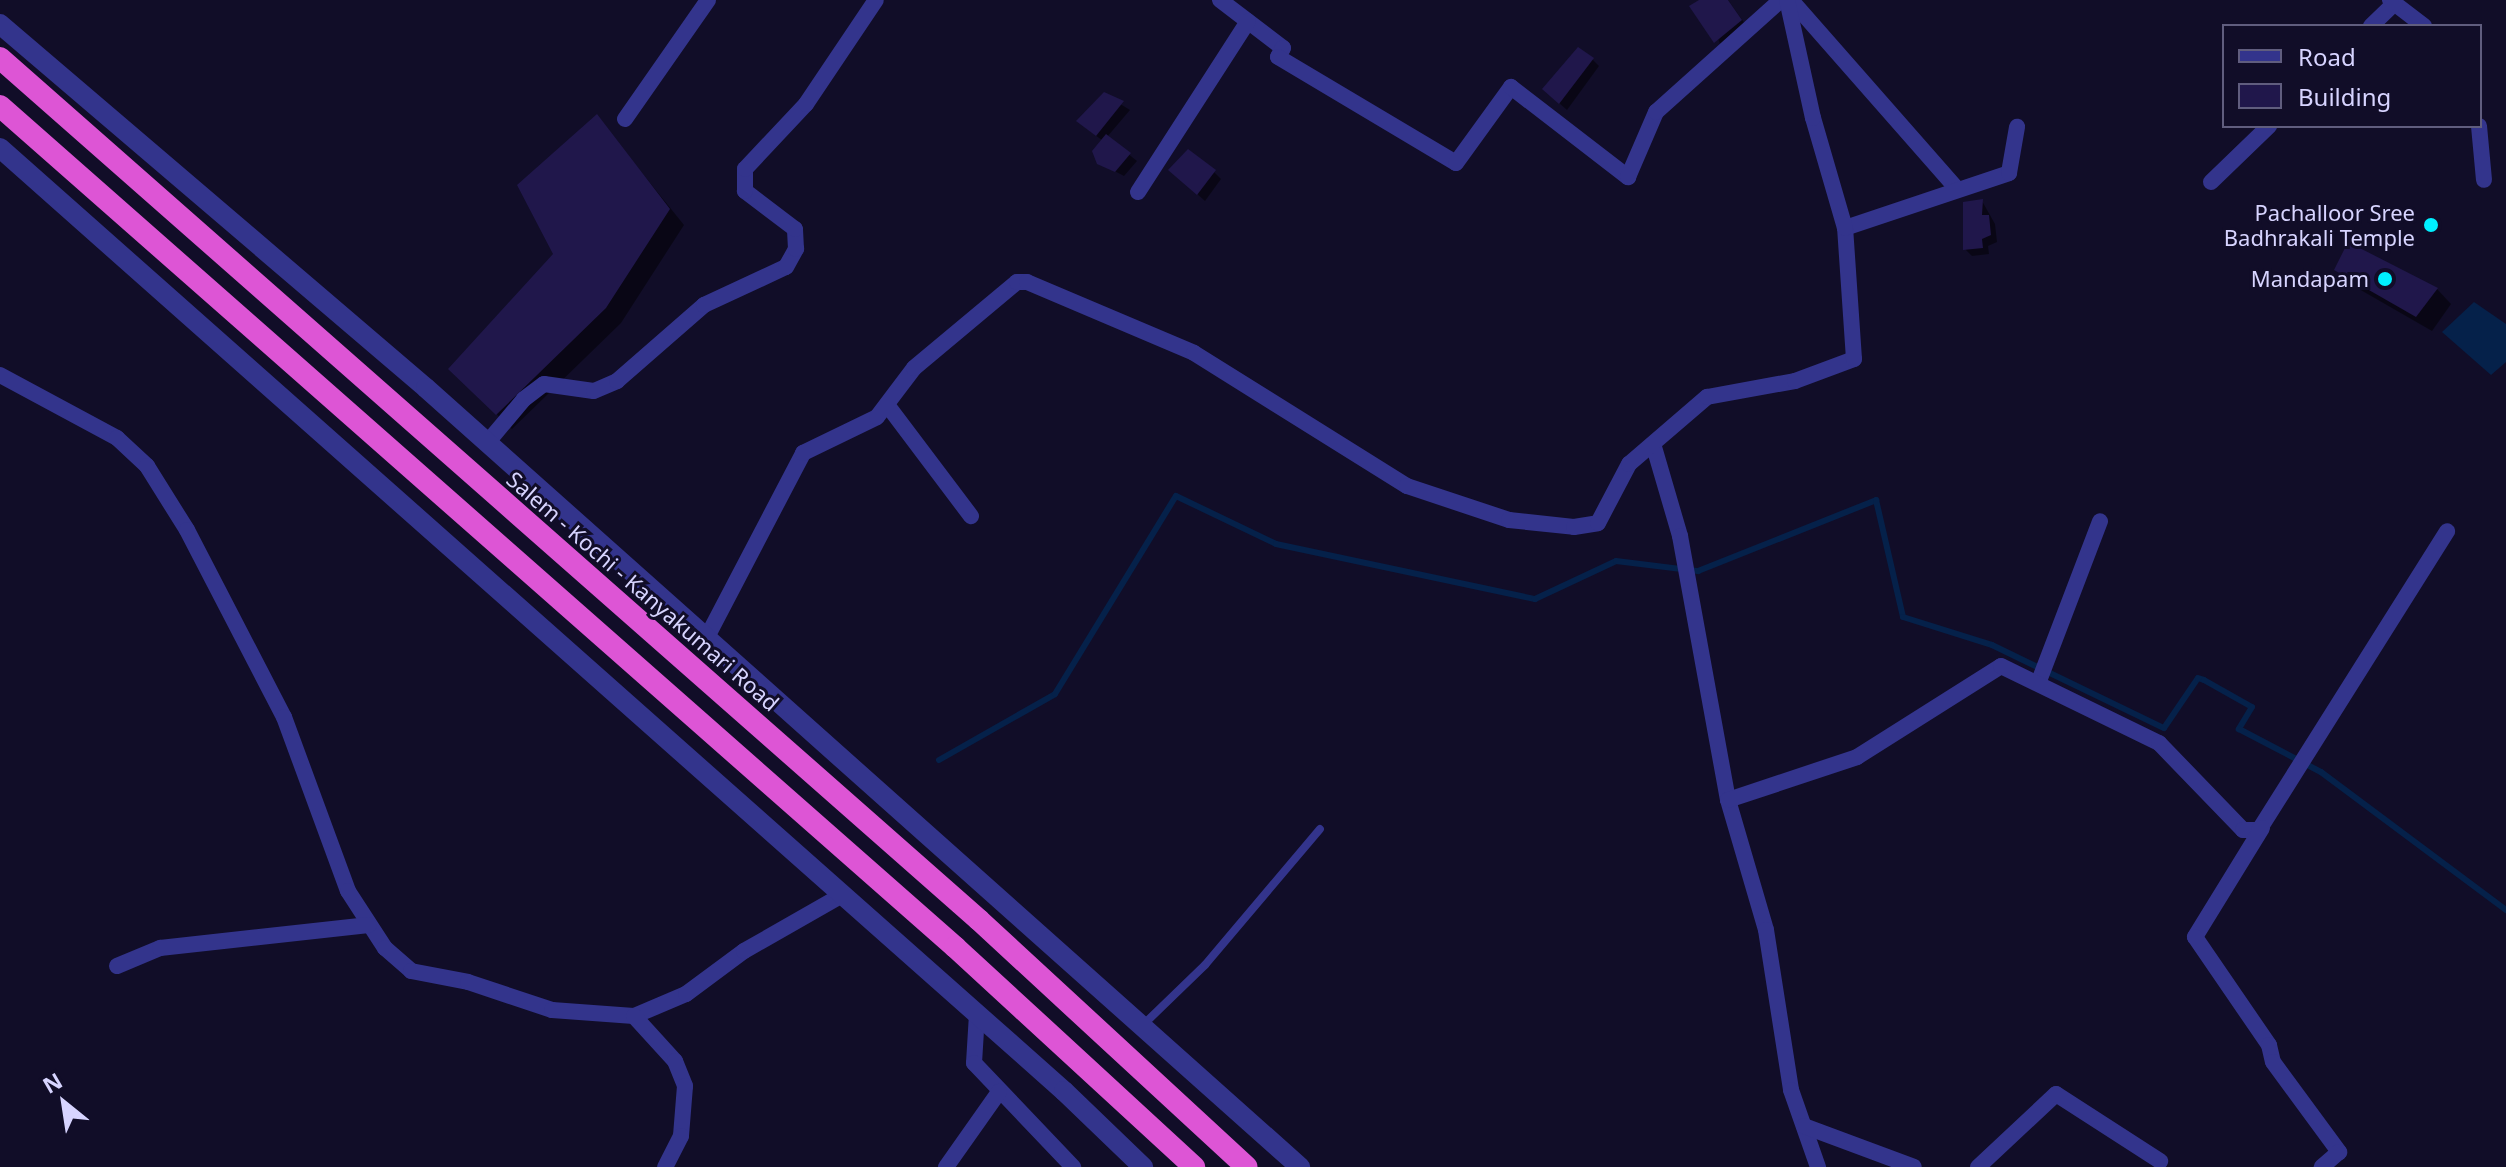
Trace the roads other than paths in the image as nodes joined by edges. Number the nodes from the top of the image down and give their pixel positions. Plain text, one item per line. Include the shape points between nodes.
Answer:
1 (708, 0) edge
2 (876, 0) edge
3 (1220, 0) edge
4 (1781, 0) edge
5 (1789, 0) edge
6 (2392, 2) edge
7 (1248, 21) junction
8 (0, 24) edge
9 (2373, 24) edge
10 (2421, 24) edge
11 (0, 58) edge
12 (0, 106) edge
13 (625, 119) dead end
14 (2017, 127) dead end
15 (2267, 128) edge
16 (2479, 128) edge
17 (0, 148) edge
18 (2484, 180) dead end
19 (2211, 182) dead end
20 (1957, 189) junction
21 (1138, 192) dead end
22 (1845, 228) junction
23 (0, 375) edge
24 (888, 406) junction
25 (487, 443) junction
26 (1654, 447) junction
27 (971, 516) dead end
28 (2100, 521) dead end
29 (2447, 531) dead end
30 (707, 637) junction
31 (2039, 681) junction
32 (1728, 800) junction
33 (2262, 828) junction
34 (1320, 829) dead end
35 (842, 895) junction
36 (369, 925) junction
37 (117, 966) dead end
38 (977, 1014) junction
39 (634, 1016) junction
40 (1143, 1025) junction
41 (999, 1092) junction
42 (1804, 1126) junction
43 (2160, 1161) dead end
44 (665, 1167) edge
45 (946, 1167) edge
46 (1073, 1167) edge
47 (1143, 1167) edge
48 (1194, 1167) edge
49 (1247, 1167) edge
50 (1300, 1167) edge
51 (1818, 1167) edge
52 (1914, 1167) edge
53 (1978, 1167) edge
54 (2322, 1167) edge

1 - 13 street
2 - 25 street via 806,104 745,169 745,191 795,229 796,249 786,267 704,305 617,381 594,391 544,384
3 - 7 street
4 - 7 street via 1656,112 1628,177 1511,87 1456,163 1278,57 1283,48
5 - 20 street
5 - 22 street via 1813,118
6 - 9 street
6 - 10 street
7 - 21 street
8 - 25 street
11 - 49 highway, Salem - Kochi - Kanyakumari Road via 979,920
12 - 48 highway via 955,947
14 - 20 street via 2009,173
15 - 19 street
16 - 18 street
17 - 35 street
20 - 22 street
22 - 26 street via 1846,307 1854,359 1795,381 1707,397
23 - 36 street via 117,438 169,497 284,717 338,868
24 - 26 street via 914,368 983,315 1008,286 1027,282 1194,353 1407,486 1495,516 1574,527 1598,523 1629,464
24 - 27 street
24 - 30 street via 862,425 814,445 794,465
25 - 30 street
26 - 32 street via 1680,536
28 - 31 street
29 - 33 street
30 - 40 street
31 - 32 street via 2011,668 1994,667 1857,757
31 - 33 street via 2159,743 2243,830
32 - 42 street via 1766,930 1774,1002
33 - 54 street via 2195,937 2269,1045 2273,1062 2339,1152
34 - 40 lane via 1205,965
35 - 38 street
35 - 39 street via 744,951 686,994
36 - 37 street via 160,948
36 - 39 street via 397,963 411,971 468,982 552,1010
38 - 41 street via 972,1055
38 - 47 street
39 - 44 street via 675,1061 685,1086 681,1136
40 - 50 street
41 - 45 street
41 - 46 street
42 - 51 street
42 - 52 street
43 - 53 street via 2056,1094

